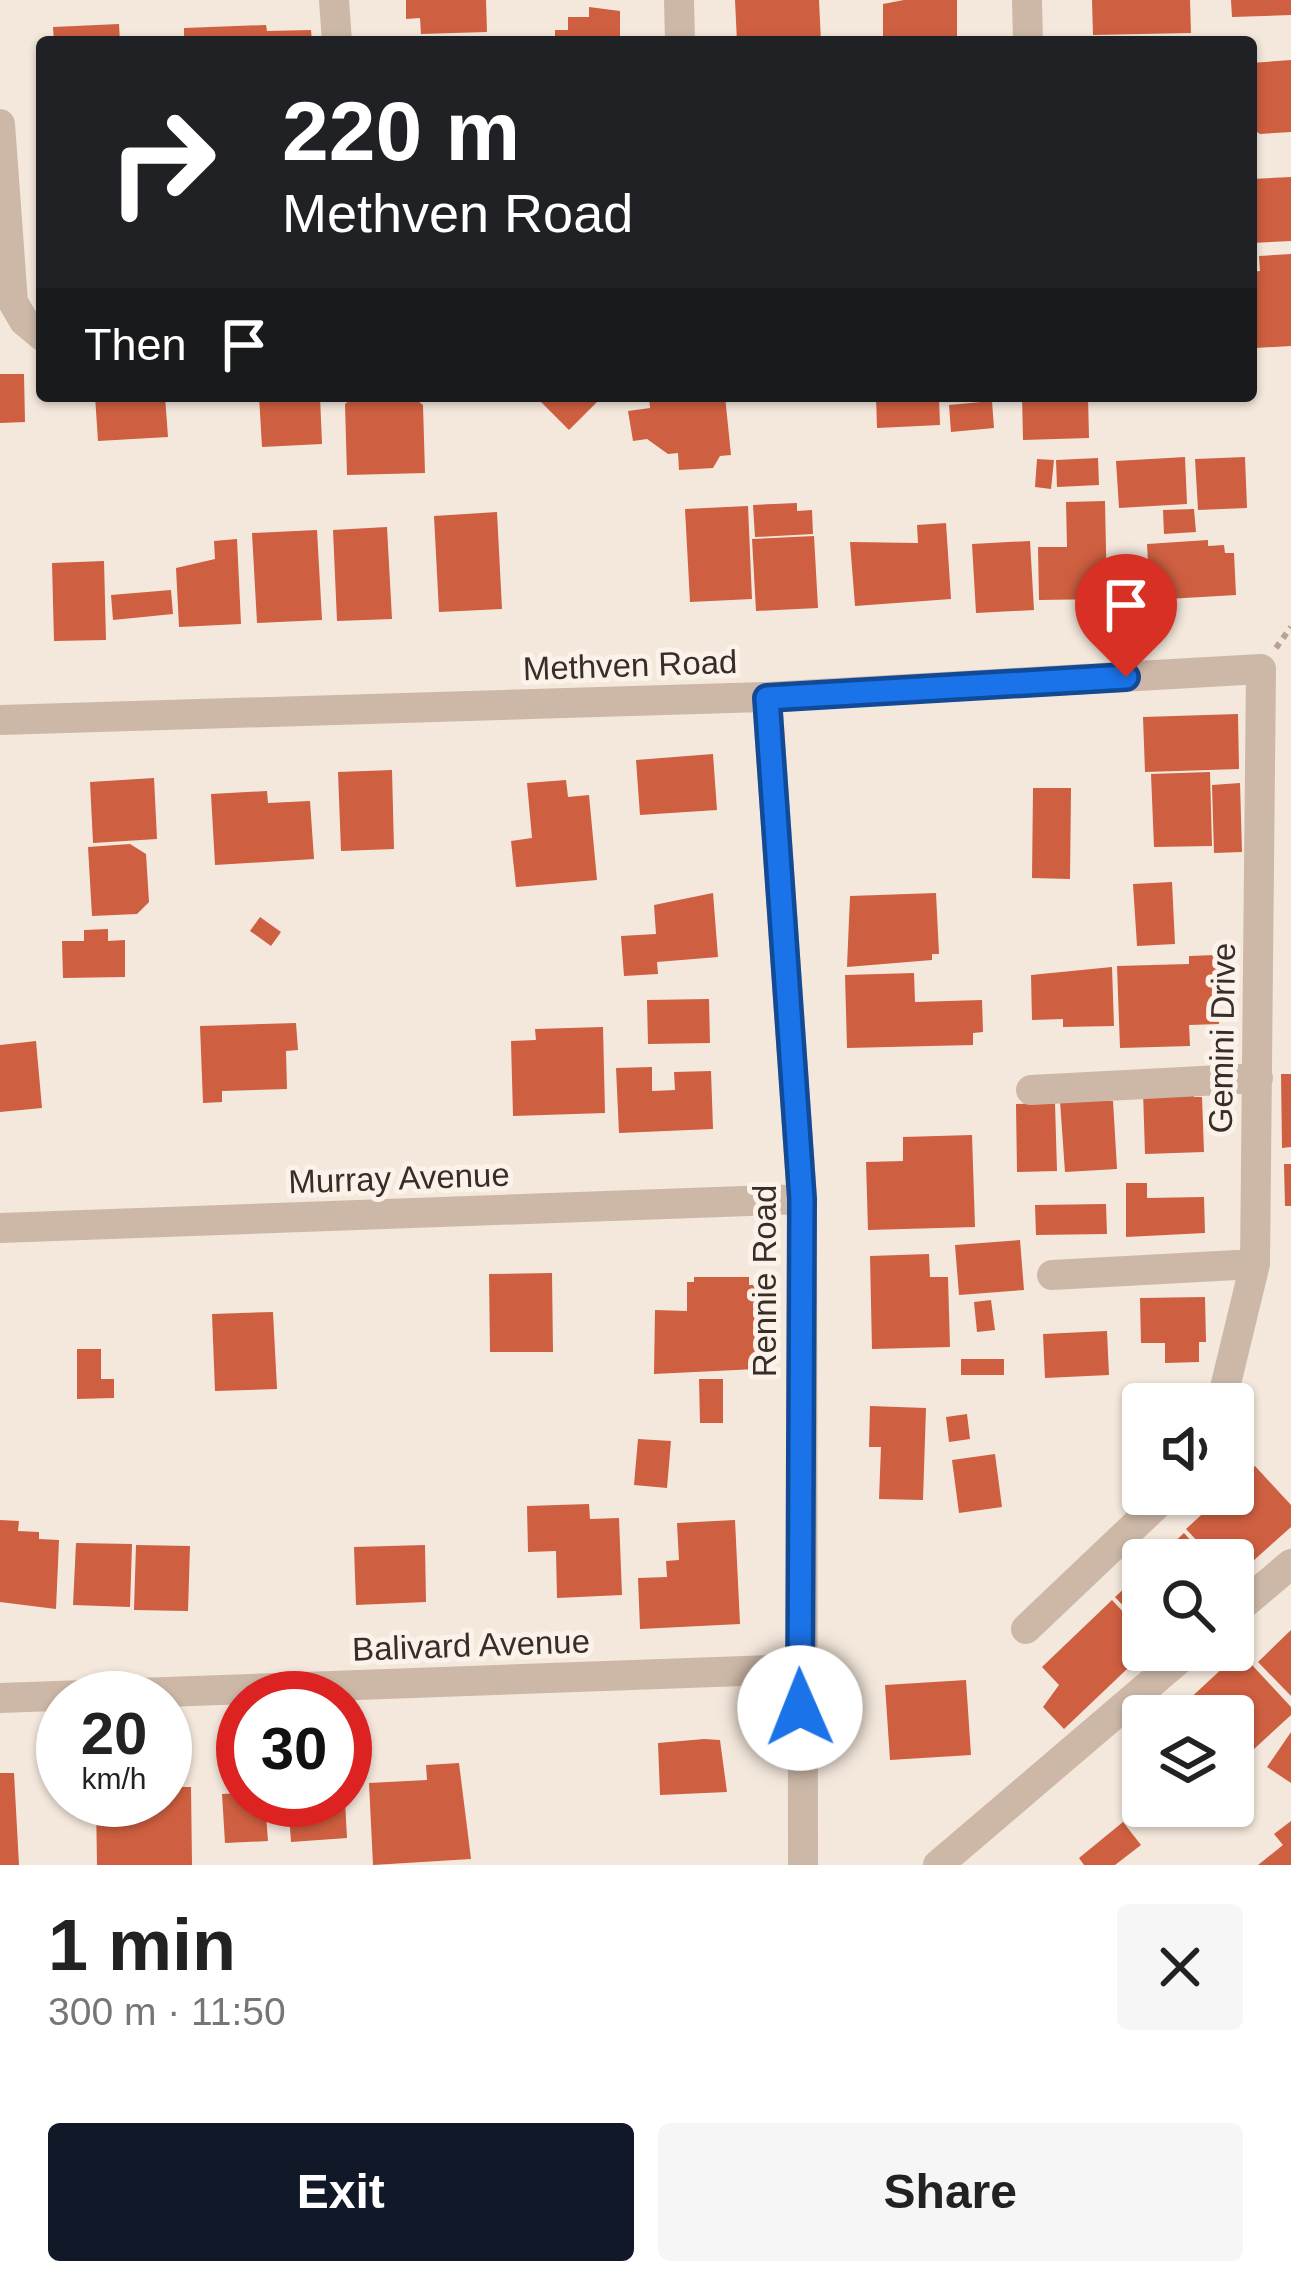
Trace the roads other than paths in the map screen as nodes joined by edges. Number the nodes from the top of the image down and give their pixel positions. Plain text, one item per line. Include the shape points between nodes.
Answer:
1 (334, 0) edge
2 (679, 0) edge
3 (1027, 0) edge
4 (337, 36) edge
5 (680, 36) edge
6 (1028, 36) edge
7 (0, 124) edge
8 (36, 330) edge
9 (1261, 669) joint
10 (767, 698) junction
11 (0, 720) edge
12 (1258, 1078) junction
13 (1031, 1090) dead end
14 (802, 1199) junction
15 (0, 1228) edge
16 (1255, 1264) junction
17 (1052, 1274) dead end
18 (1226, 1383) edge
19 (1146, 1515) edge
20 (1291, 1564) edge
21 (1254, 1595) edge
22 (1026, 1629) dead end
23 (800, 1669) junction
24 (1165, 1671) edge
25 (0, 1698) edge
26 (803, 1865) edge
27 (938, 1865) edge

1 - 4 street
2 - 5 street
3 - 6 street
7 - 8 street via 14,302
9 - 10 street, Methven Road
9 - 12 street, Gemini Drive
10 - 11 street, Methven Road
10 - 14 street, Rennie Road
12 - 13 street
12 - 16 street, Gemini Drive
14 - 15 street, Murray Avenue
14 - 23 street, Rennie Road
16 - 17 street
16 - 18 street, Gemini Drive
19 - 22 street
20 - 21 street
23 - 25 street, Balivard Avenue
23 - 26 street, Rennie Road
24 - 27 street

